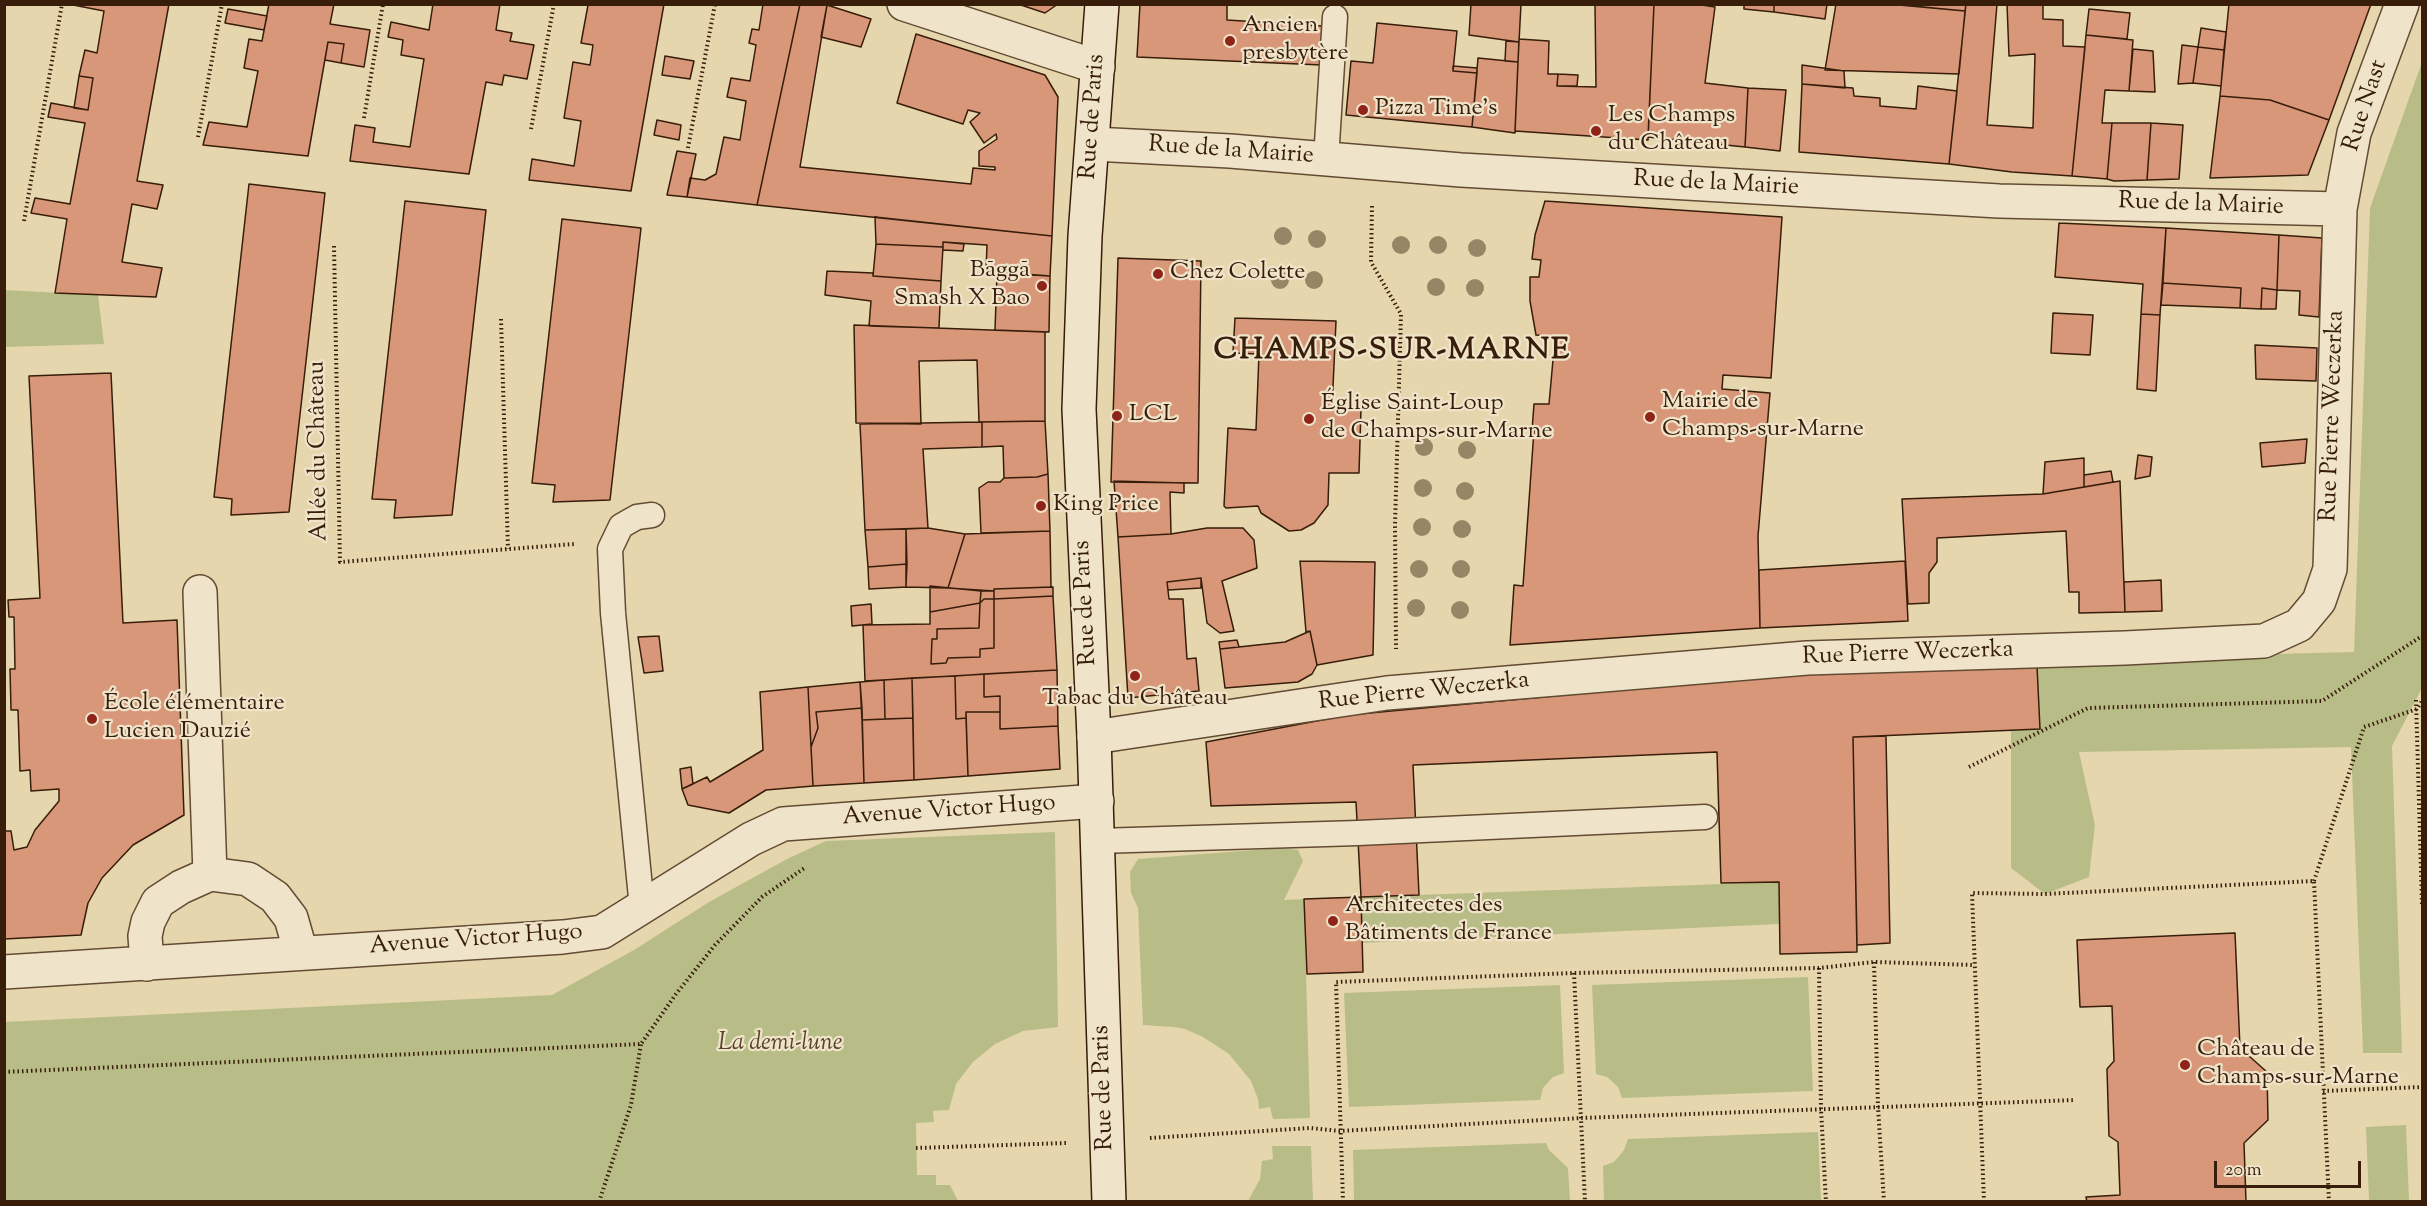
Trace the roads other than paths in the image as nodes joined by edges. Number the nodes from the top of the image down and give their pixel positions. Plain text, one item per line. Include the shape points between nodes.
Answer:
1 (904, 4) edge
2 (1102, 4) edge
3 (2402, 4) edge
4 (1335, 17) dead end
5 (1098, 67) junction
6 (1093, 144) junction
7 (1326, 159) junction
8 (2340, 209) junction
9 (652, 515) dead end
10 (200, 592) dead end
11 (1095, 737) junction
12 (1097, 801) junction
13 (1705, 817) dead end
14 (1098, 841) junction
15 (210, 874) junction
16 (642, 908) junction
17 (301, 953) junction
18 (147, 964) junction
19 (4, 972) edge
20 (1109, 1202) edge

1 - 5 street
2 - 5 street, Rue de Paris
3 - 8 street, Rue Nast via 2354,133
4 - 7 lane
5 - 6 street, Rue de Paris
6 - 7 street, Rue de la Mairie
6 - 11 street, Rue de Paris via 1085,236 1079,409
7 - 8 street, Rue de la Mairie via 2000,201
8 - 11 street, Rue Pierre Weczerka via 2330,568 2319,601 2298,625 2264,640 1807,658 1396,693
9 - 16 lane via 637,517 621,526 610,549
10 - 15 street
11 - 12 street, Rue de Paris
12 - 14 street, Rue de Paris
12 - 16 street, Avenue Victor Hugo via 783,824 751,839
13 - 14 lane
14 - 20 street, Rue de Paris
15 - 17 street via 248,879 275,897 291,918
15 - 18 street via 158,902 145,936
16 - 17 street, Avenue Victor Hugo via 602,932
17 - 18 street, Avenue Victor Hugo
18 - 19 street, Avenue Victor Hugo

